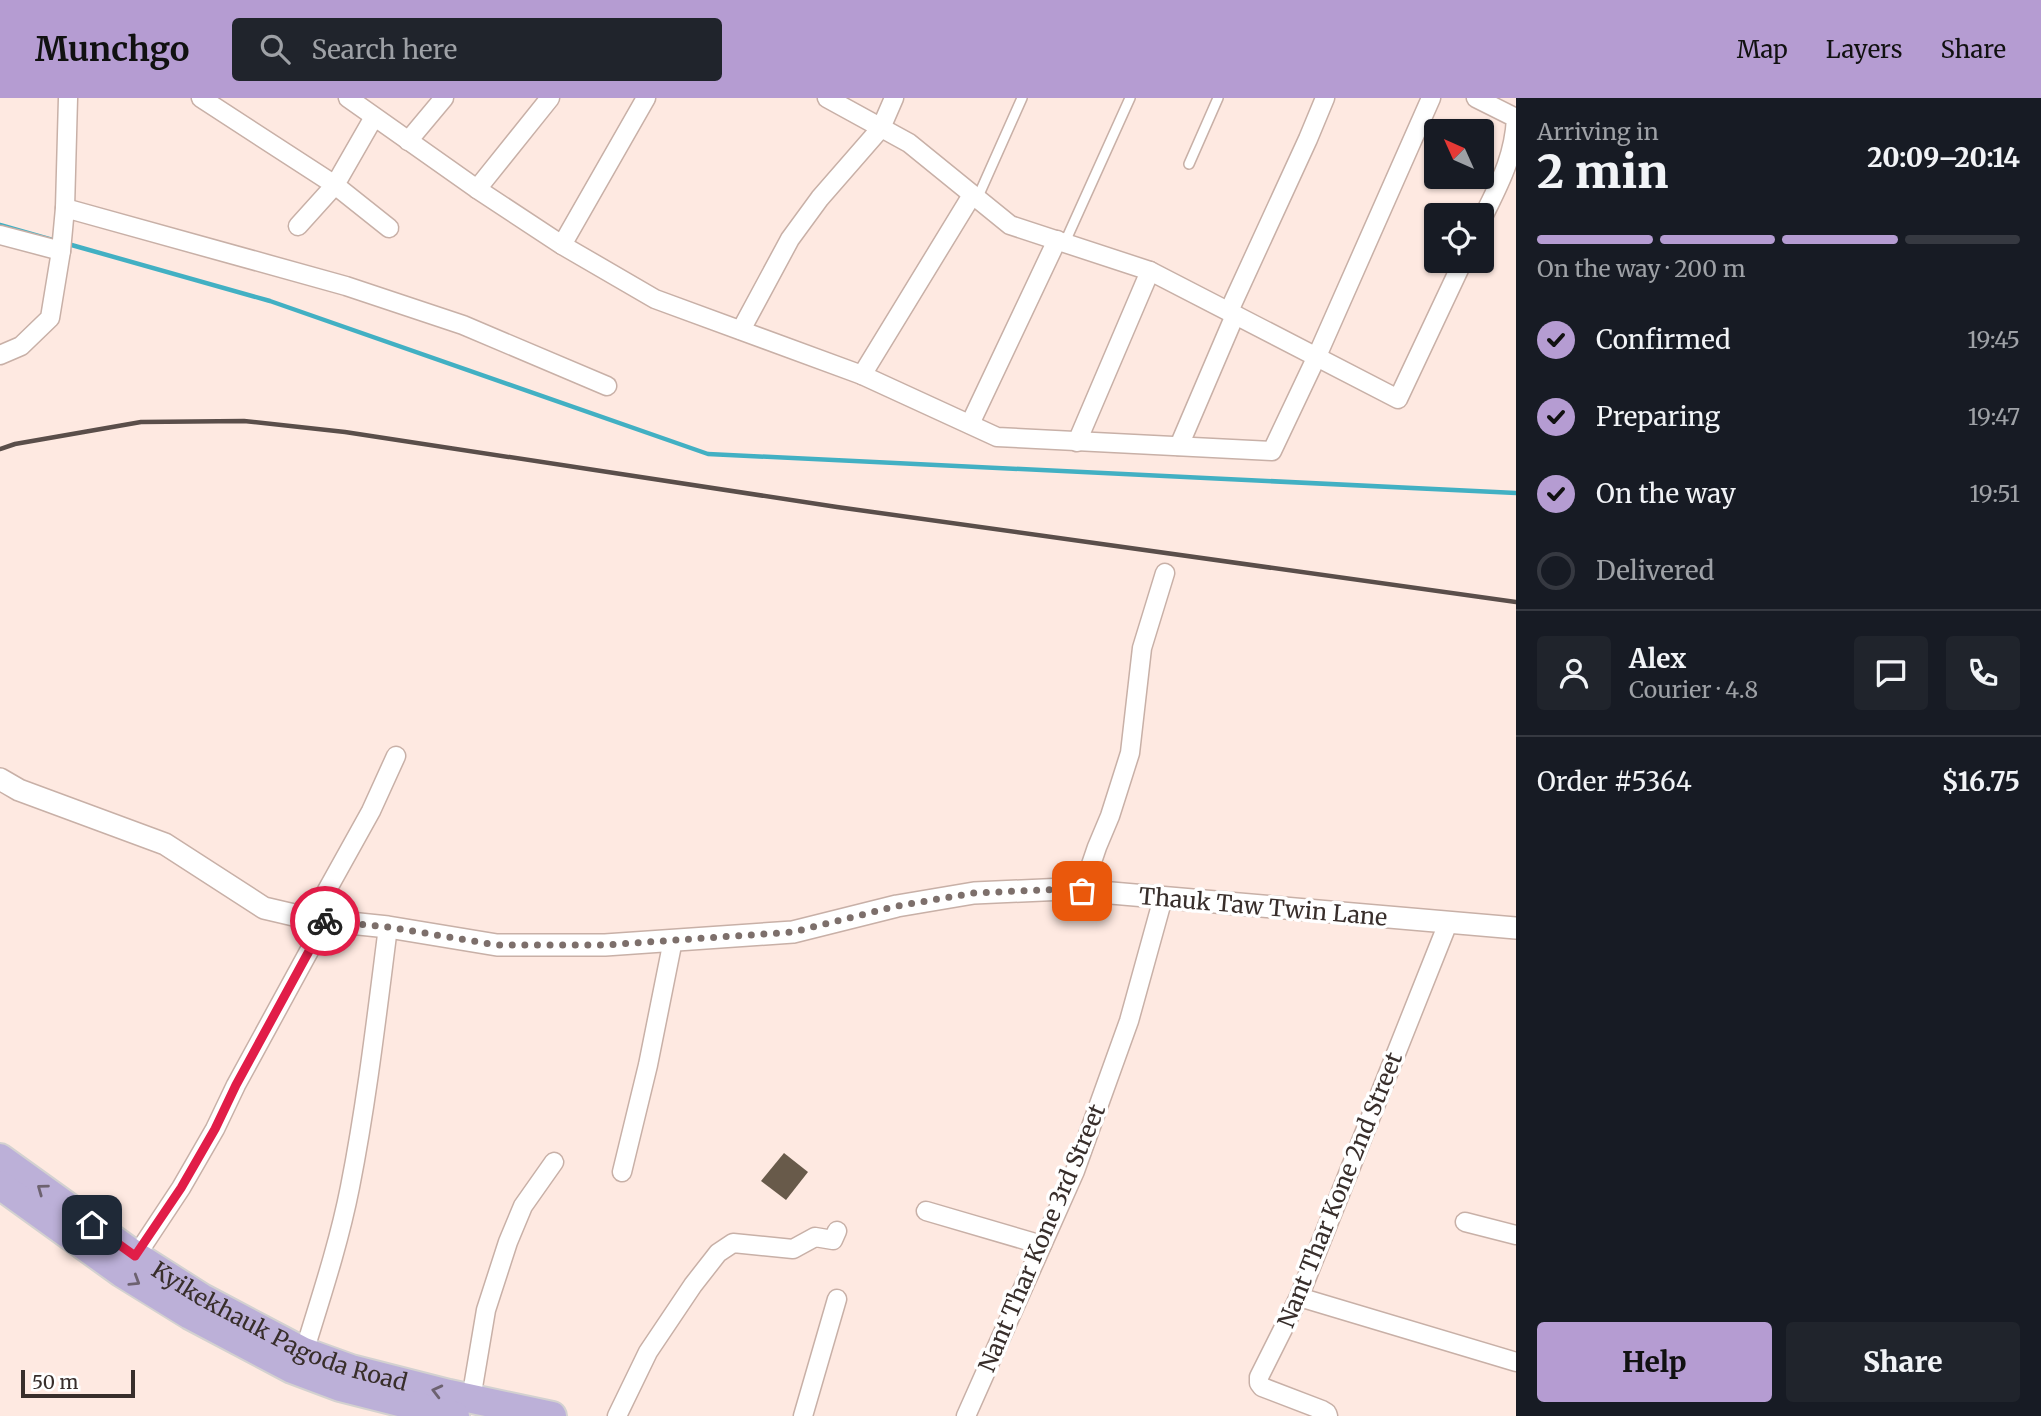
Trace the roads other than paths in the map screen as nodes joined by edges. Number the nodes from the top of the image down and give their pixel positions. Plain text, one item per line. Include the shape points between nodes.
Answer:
1 (68, 98) edge
2 (201, 98) edge
3 (348, 98) edge
4 (444, 98) edge
5 (550, 98) edge
6 (646, 98) edge
7 (827, 98) edge
8 (894, 98) edge
9 (1022, 98) edge
10 (1130, 98) edge
11 (1217, 98) edge
12 (1325, 98) edge
13 (1431, 98) edge
14 (1476, 98) edge
15 (374, 117) junction
16 (1516, 118) edge
17 (881, 128) junction
18 (408, 141) junction
19 (1189, 164) dead end
20 (335, 185) junction
21 (477, 188) junction
22 (974, 197) junction
23 (1490, 203) edge
24 (65, 208) junction
25 (298, 226) dead end
26 (389, 228) dead end
27 (0, 235) edge
28 (1061, 241) junction
29 (562, 245) junction
30 (61, 251) junction
31 (1150, 271) junction
32 (1457, 273) edge
33 (1232, 313) junction
34 (741, 330) junction
35 (0, 355) edge
36 (1317, 356) junction
37 (862, 375) junction
38 (607, 386) dead end
39 (970, 424) junction
40 (1077, 442) junction
41 (1179, 446) junction
42 (1165, 573) dead end
43 (396, 756) dead end
44 (0, 779) edge
45 (1082, 891) junction
46 (1163, 898) junction
47 (311, 919) junction
48 (1448, 923) junction
49 (388, 927) junction
50 (1516, 928) edge
51 (674, 940) junction
52 (0, 1158) edge
53 (554, 1162) dead end
54 (622, 1172) dead end
55 (0, 1185) edge
56 (926, 1211) dead end
57 (1465, 1222) dead end
58 (837, 1231) dead end
59 (1516, 1235) edge
60 (1041, 1245) junction
61 (135, 1256) junction
62 (1299, 1297) junction
63 (837, 1299) dead end
64 (303, 1352) junction
65 (1516, 1362) edge
66 (451, 1411) edge
67 (552, 1416) edge
68 (617, 1416) edge
69 (803, 1416) edge
70 (966, 1416) edge
71 (1328, 1416) edge

1 - 24 street
2 - 20 street
3 - 15 street
4 - 18 street
5 - 21 street
6 - 29 street
7 - 17 street
8 - 17 street
9 - 22 lane
10 - 28 lane
11 - 19 lane
12 - 33 street
13 - 36 street
14 - 16 street
15 - 18 street
15 - 20 street
16 - 23 street via 1507,166
17 - 22 street via 909,143
17 - 34 street via 790,239
18 - 21 street
20 - 25 street
20 - 26 street
21 - 29 street
22 - 28 street via 1010,225
22 - 37 street
24 - 30 street
24 - 38 street via 346,286 463,325
27 - 30 street
28 - 31 street
28 - 39 street
29 - 34 street via 655,299
30 - 35 street via 50,318 21,346
31 - 33 street
31 - 40 street
32 - 36 street via 1398,399
33 - 36 street
33 - 41 street
34 - 37 street
36 - 41 street via 1272,451
37 - 39 street
39 - 40 street via 997,437
40 - 41 street
42 - 45 street via 1142,648 1130,752
43 - 47 street
44 - 47 street, Thauk Taw Twin Lane via 165,844 264,908
45 - 46 street, Thauk Taw Twin Lane
45 - 51 street, Thauk Taw Twin Lane via 974,893 897,906 793,932
46 - 48 street, Thauk Taw Twin Lane
46 - 60 street, Nant Thar Kone 3rd Street via 1129,1021 1075,1171
47 - 49 street, Thauk Taw Twin Lane
47 - 61 street via 314,942 208,1141
48 - 50 street, Thauk Taw Twin Lane
48 - 62 street, Nant Thar Kone 2nd Street
49 - 51 street, Thauk Taw Twin Lane via 497,945
49 - 64 street via 350,1188
51 - 54 street
61 -> 52 main road, Kyikekhauk Pagoda Road
53 - 66 street via 523,1206 508,1242
55 -> 66 main road, Kyikekhauk Pagoda Road via 122,1273 292,1369 340,1387
56 - 60 street
57 - 59 street
58 - 68 street via 833,1240 815,1237 793,1249 733,1243 719,1253 648,1353
60 - 70 street, Nant Thar Kone 3rd Street
61 - 64 main road, Kyikekhauk Pagoda Road
62 - 65 street
62 - 71 street, Nant Thar Kone 2nd Street via 1259,1383
63 - 69 street
66 -> 64 main road, Kyikekhauk Pagoda Road
66 - 67 main road, Kyikekhauk Pagoda Road

